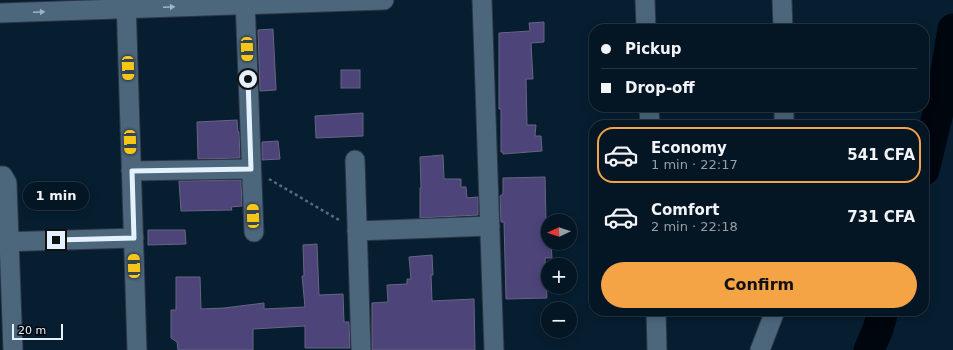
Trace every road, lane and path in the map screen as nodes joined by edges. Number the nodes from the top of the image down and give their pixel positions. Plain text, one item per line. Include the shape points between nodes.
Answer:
1 (384, 0) edge
2 (482, 0) edge
3 (645, 0) edge
4 (782, 0) edge
5 (245, 2) edge
6 (126, 4) edge
7 (0, 13) edge
8 (646, 24) edge
9 (782, 24) edge
10 (355, 160) dead end
11 (251, 169) junction
12 (132, 171) junction
13 (0, 176) edge
14 (490, 226) junction
15 (357, 231) junction
16 (254, 232) dead end
17 (134, 238) junction
18 (5, 242) edge
19 (656, 316) edge
20 (773, 316) edge
21 (13, 350) edge
22 (137, 350) edge
23 (361, 350) edge
24 (494, 350) edge
25 (657, 350) edge
26 (760, 350) edge

1 - 5 street
2 - 14 street
3 - 8 street
4 - 9 street
6 -> 5 street
5 - 11 street
7 -> 6 street
6 - 12 street
10 - 15 street
11 - 12 street
11 - 15 path
11 - 16 street
12 - 17 street
13 - 18 street via 3,176 7,183
14 - 15 street
14 - 24 street
15 - 23 street
17 - 18 street
17 - 22 street
18 - 21 street
19 - 25 street
20 - 26 street

